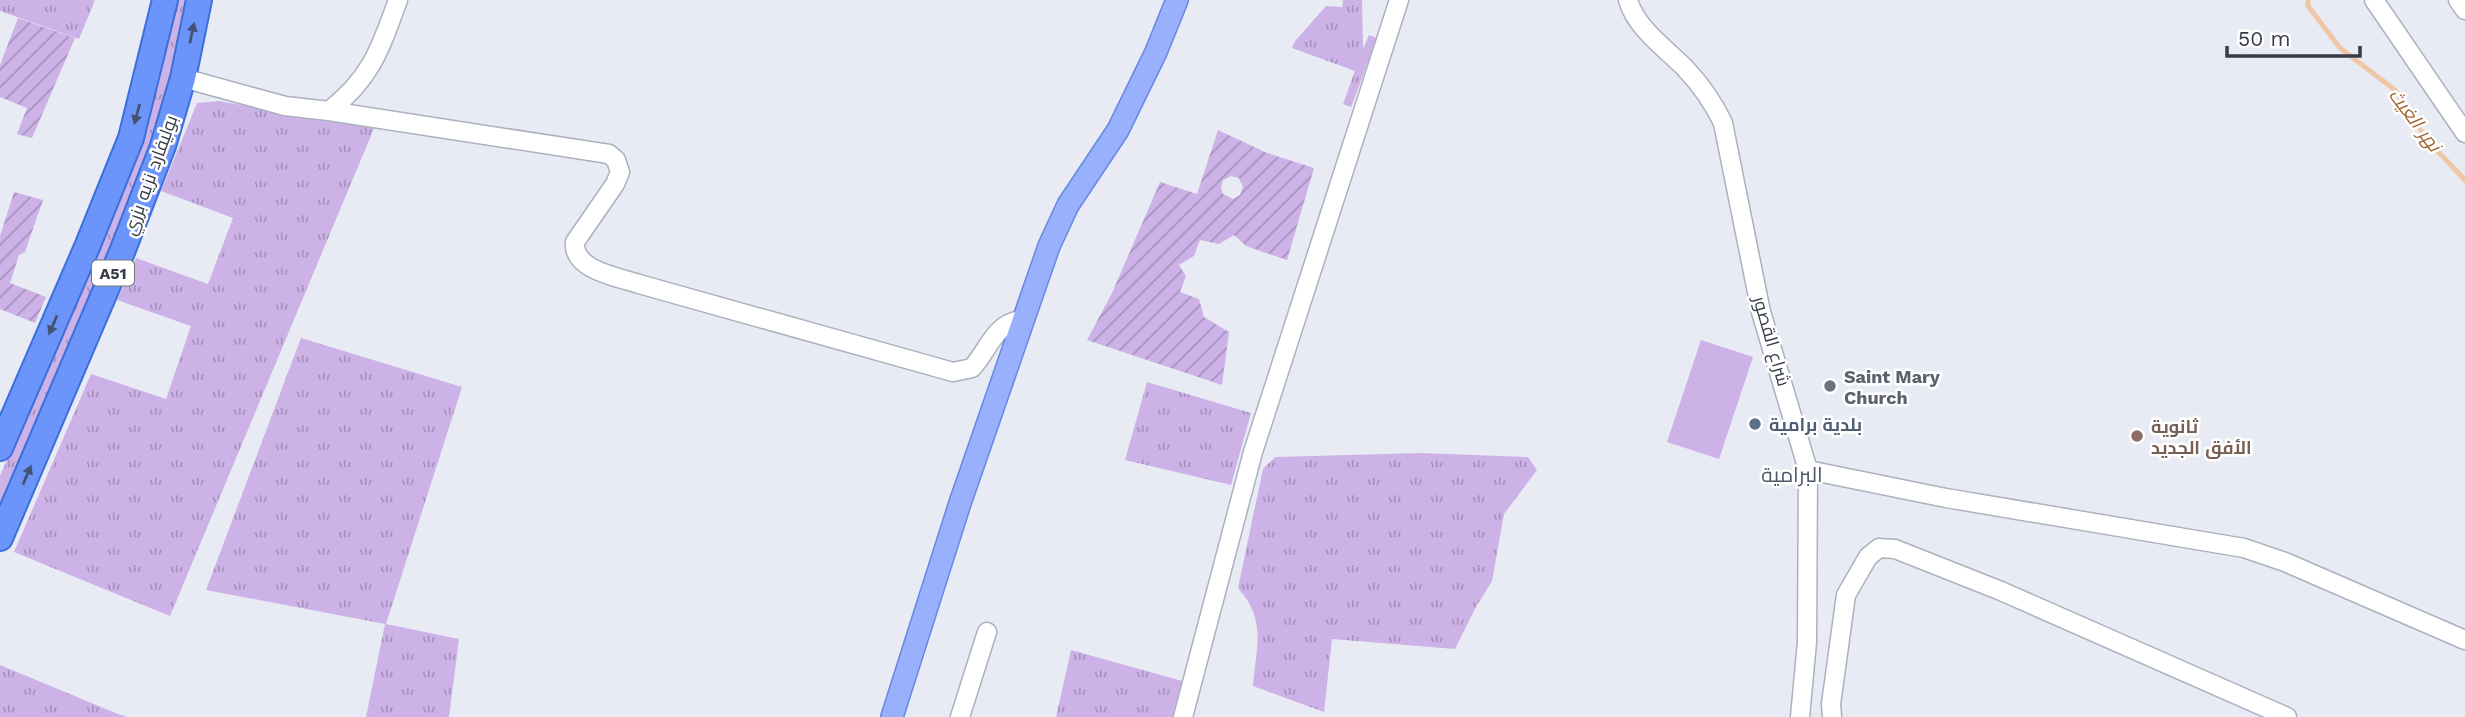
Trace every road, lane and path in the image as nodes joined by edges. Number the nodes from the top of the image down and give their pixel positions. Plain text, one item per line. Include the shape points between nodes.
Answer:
1 (165, 0) edge
2 (200, 0) edge
3 (398, 0) edge
4 (1177, 0) edge
5 (1399, 0) edge
6 (1628, 0) edge
7 (2374, 0) edge
8 (2458, 0) edge
9 (2465, 10) edge
10 (183, 78) junction
11 (329, 111) junction
12 (2465, 133) edge
13 (1023, 320) junction
14 (3, 433) edge
15 (1808, 470) junction
16 (0, 538) edge
17 (986, 632) dead end
18 (2465, 640) edge
19 (892, 717) edge
20 (960, 717) edge
21 (1183, 717) edge
22 (1800, 717) edge
23 (1832, 717) edge
24 (2287, 717) edge

1 -> 14 highway, بوليفارد نزيه بزري / A51 via 131,138
10 -> 2 highway, بوليفارد نزيه بزري / A51
3 - 11 street via 374,63 359,85
4 - 13 main road via 1118,130 1064,213
5 - 21 street via 1253,452
6 - 15 street, شراع القصور via 1636,17 1712,101 1723,123 1761,312
7 - 12 street
8 - 9 street
10 - 11 street via 285,106
16 -> 10 highway, بوليفارد نزيه بزري / A51 via 122,252 163,146
11 - 13 street via 609,154 620,172 575,248 587,264 639,284 953,372 972,368 999,329
13 - 19 main road
15 - 18 street via 2244,548
15 - 22 street, شراع القصور via 1807,642
17 - 20 street
23 - 24 street via 1846,595 1868,557 1879,548 1895,549 2001,591

